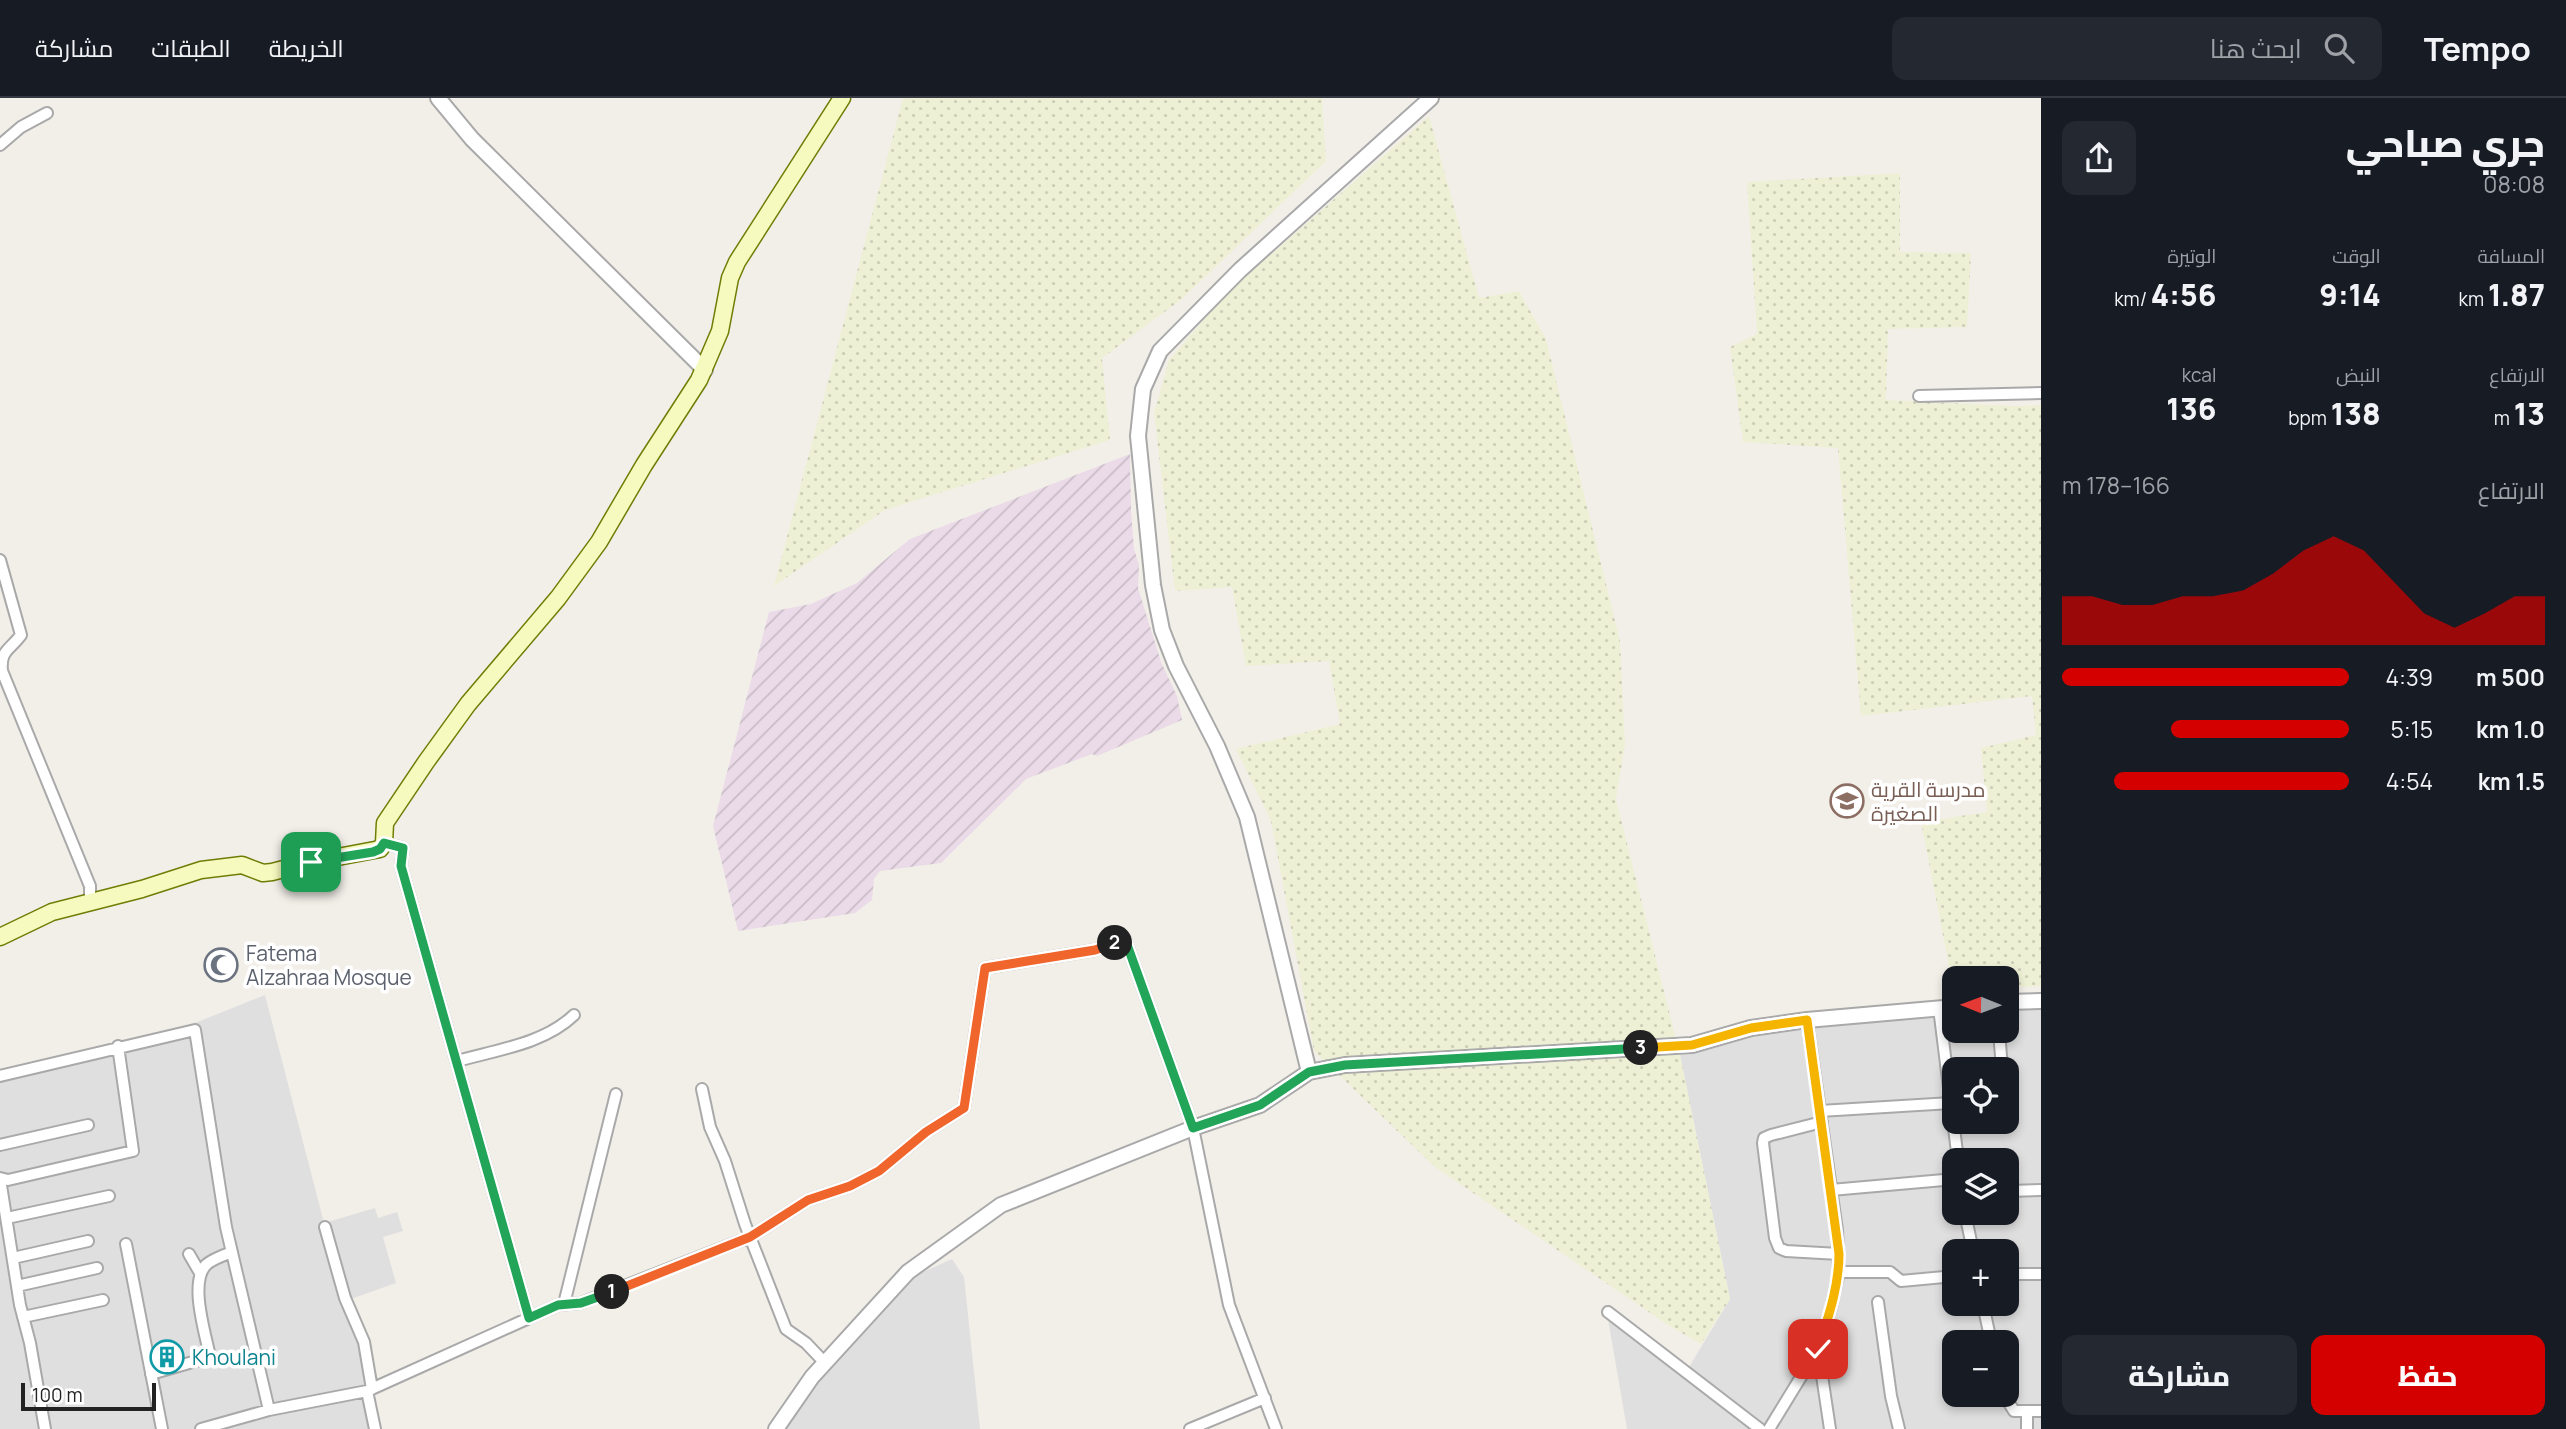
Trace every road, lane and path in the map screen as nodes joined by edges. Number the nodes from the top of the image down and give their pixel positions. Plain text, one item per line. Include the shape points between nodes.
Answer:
1 (438, 98) edge
2 (842, 98) edge
3 (1431, 98) edge
4 (1416, 105) edge
5 (47, 114) dead end
6 (0, 145) edge
7 (705, 370) junction
8 (2041, 393) edge
9 (1919, 396) dead end
10 (0, 559) edge
11 (384, 843) junction
12 (90, 902) junction
13 (0, 937) edge
14 (2041, 1001) edge
15 (2020, 1002) edge
16 (1939, 1008) junction
17 (1942, 1008) edge
18 (574, 1015) dead end
19 (1807, 1020) junction
20 (118, 1046) junction
21 (1945, 1057) edge
22 (457, 1061) junction
23 (1309, 1072) junction
24 (0, 1076) edge
25 (702, 1089) dead end
26 (616, 1094) dead end
27 (1942, 1109) edge
28 (1821, 1116) junction
29 (88, 1125) dead end
30 (1193, 1128) junction
31 (0, 1145) edge
32 (0, 1178) edge
33 (1942, 1180) edge
34 (1831, 1190) junction
35 (2041, 1190) edge
36 (2019, 1191) edge
37 (109, 1196) dead end
38 (7, 1218) junction
39 (325, 1227) dead end
40 (750, 1237) junction
41 (88, 1241) dead end
42 (126, 1244) dead end
43 (232, 1252) junction
44 (190, 1254) dead end
45 (1839, 1254) junction
46 (13, 1258) junction
47 (97, 1268) dead end
48 (1839, 1272) junction
49 (200, 1273) junction
50 (2019, 1274) edge
51 (2041, 1274) edge
52 (1942, 1277) edge
53 (17, 1286) junction
54 (103, 1300) dead end
55 (1878, 1302) dead end
56 (564, 1304) junction
57 (1608, 1312) dead end
58 (23, 1317) junction
59 (529, 1318) junction
60 (1818, 1349) junction
61 (825, 1363) junction
62 (151, 1374) junction
63 (370, 1390) junction
64 (1265, 1398) junction
65 (2012, 1407) edge
66 (269, 1410) junction
67 (2027, 1411) junction
68 (2041, 1411) edge
69 (782, 1425) edge
70 (45, 1429) edge
71 (162, 1429) edge
72 (201, 1429) edge
73 (375, 1429) edge
74 (1190, 1429) edge
75 (1276, 1429) edge
76 (1760, 1429) edge
77 (1769, 1429) edge
78 (1830, 1429) edge
79 (1899, 1429) edge
80 (2027, 1429) edge

1 - 7 street via 472,139
2 - 7 main road via 737,262
3 - 4 street
4 - 23 street via 1160,351 1143,389 1138,436 1162,630 1247,817
5 - 6 street
7 - 11 main road via 599,542 426,762 385,823
8 - 9 street
10 - 12 street via 21,635 5,651 2,671 90,886
11 - 12 main road via 373,852 272,872 242,865 201,870
11 - 22 street via 403,848 401,866
12 - 13 main road via 52,912
14 - 15 street
16 - 17 street
16 - 19 street
16 - 21 street
18 - 22 street via 562,1027 529,1041
19 - 23 street via 1751,1028 1692,1045 1345,1065
19 - 28 street
20 - 24 street
20 - 32 street via 134,1151 8,1180
20 - 43 street via 195,1030
22 - 59 street
23 - 30 street via 1260,1105
25 - 40 street via 710,1126
26 - 56 street
27 - 28 street
28 - 34 street
28 - 45 street via 1764,1138 1775,1238 1786,1251
29 - 31 street
30 - 40 street via 1125,939 1095,950 985,968 964,1108 879,1171 808,1200
30 - 61 street via 1001,1205 908,1272
30 - 64 street via 1230,1305
32 - 38 street
33 - 34 street
34 - 45 street
35 - 36 street
37 - 38 street
38 - 46 street
39 - 63 street via 345,1298 364,1342
40 - 56 street via 581,1303
40 - 61 street via 786,1329
41 - 46 street
42 - 62 street
43 - 49 street via 208,1263
43 - 66 street
44 - 49 street
45 - 48 street
46 - 53 street
47 - 53 street
48 - 52 street via 1890,1272 1901,1281
48 - 60 street
49 - 62 street via 197,1291 210,1357
50 - 51 street
53 - 58 street
54 - 58 street
55 - 79 street
56 - 59 street
57 - 76 street
58 - 70 street
59 - 63 street
60 - 77 street
60 - 78 street
61 - 69 street
62 - 71 street
63 - 66 street
63 - 73 street
64 - 74 street
64 - 75 street
65 - 67 street
66 - 72 street
67 - 68 street
67 - 80 street

